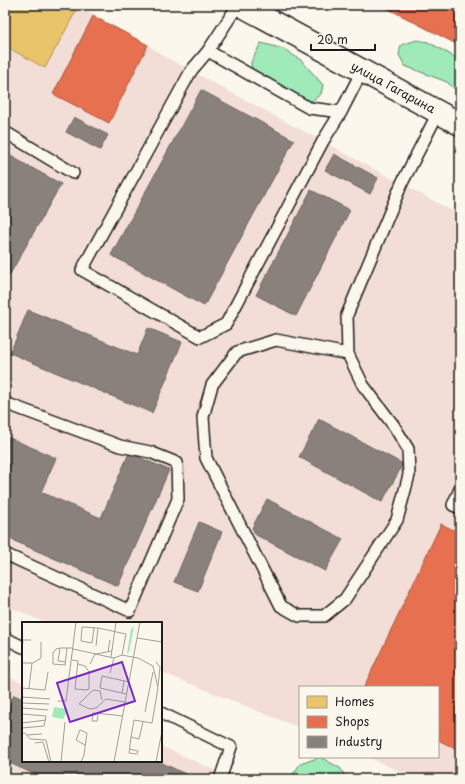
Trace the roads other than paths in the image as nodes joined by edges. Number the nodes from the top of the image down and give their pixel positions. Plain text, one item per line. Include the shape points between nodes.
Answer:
1 (238, 5) edge
2 (241, 5) edge
3 (208, 51) junction
4 (362, 71) junction
5 (341, 112) junction
6 (438, 112) junction
7 (460, 124) edge
8 (5, 132) edge
9 (73, 173) dead end
10 (348, 354) junction
11 (5, 403) edge
12 (460, 490) edge
13 (460, 508) edge
14 (5, 554) edge
15 (5, 638) edge
16 (22, 646) edge
17 (162, 713) edge
18 (220, 779) edge

1 - 3 lane
2 - 4 main road, улица Гагарина
3 - 5 lane via 309,108
3 - 5 lane via 191,70 82,270 200,337 226,324
4 - 5 lane
4 - 6 main road, улица Гагарина
6 - 7 main road, улица Гагарина
6 - 10 lane via 402,183 347,315
8 - 9 lane
10 - 10 lane via 363,385 408,449 409,475 397,520 345,599 324,616 299,616 281,606 206,458 203,417 212,385 237,352 276,340
11 - 14 lane via 120,446 150,452 177,463 178,499 130,611
12 - 13 lane via 453,505
15 - 16 lane
17 - 18 lane via 231,747

